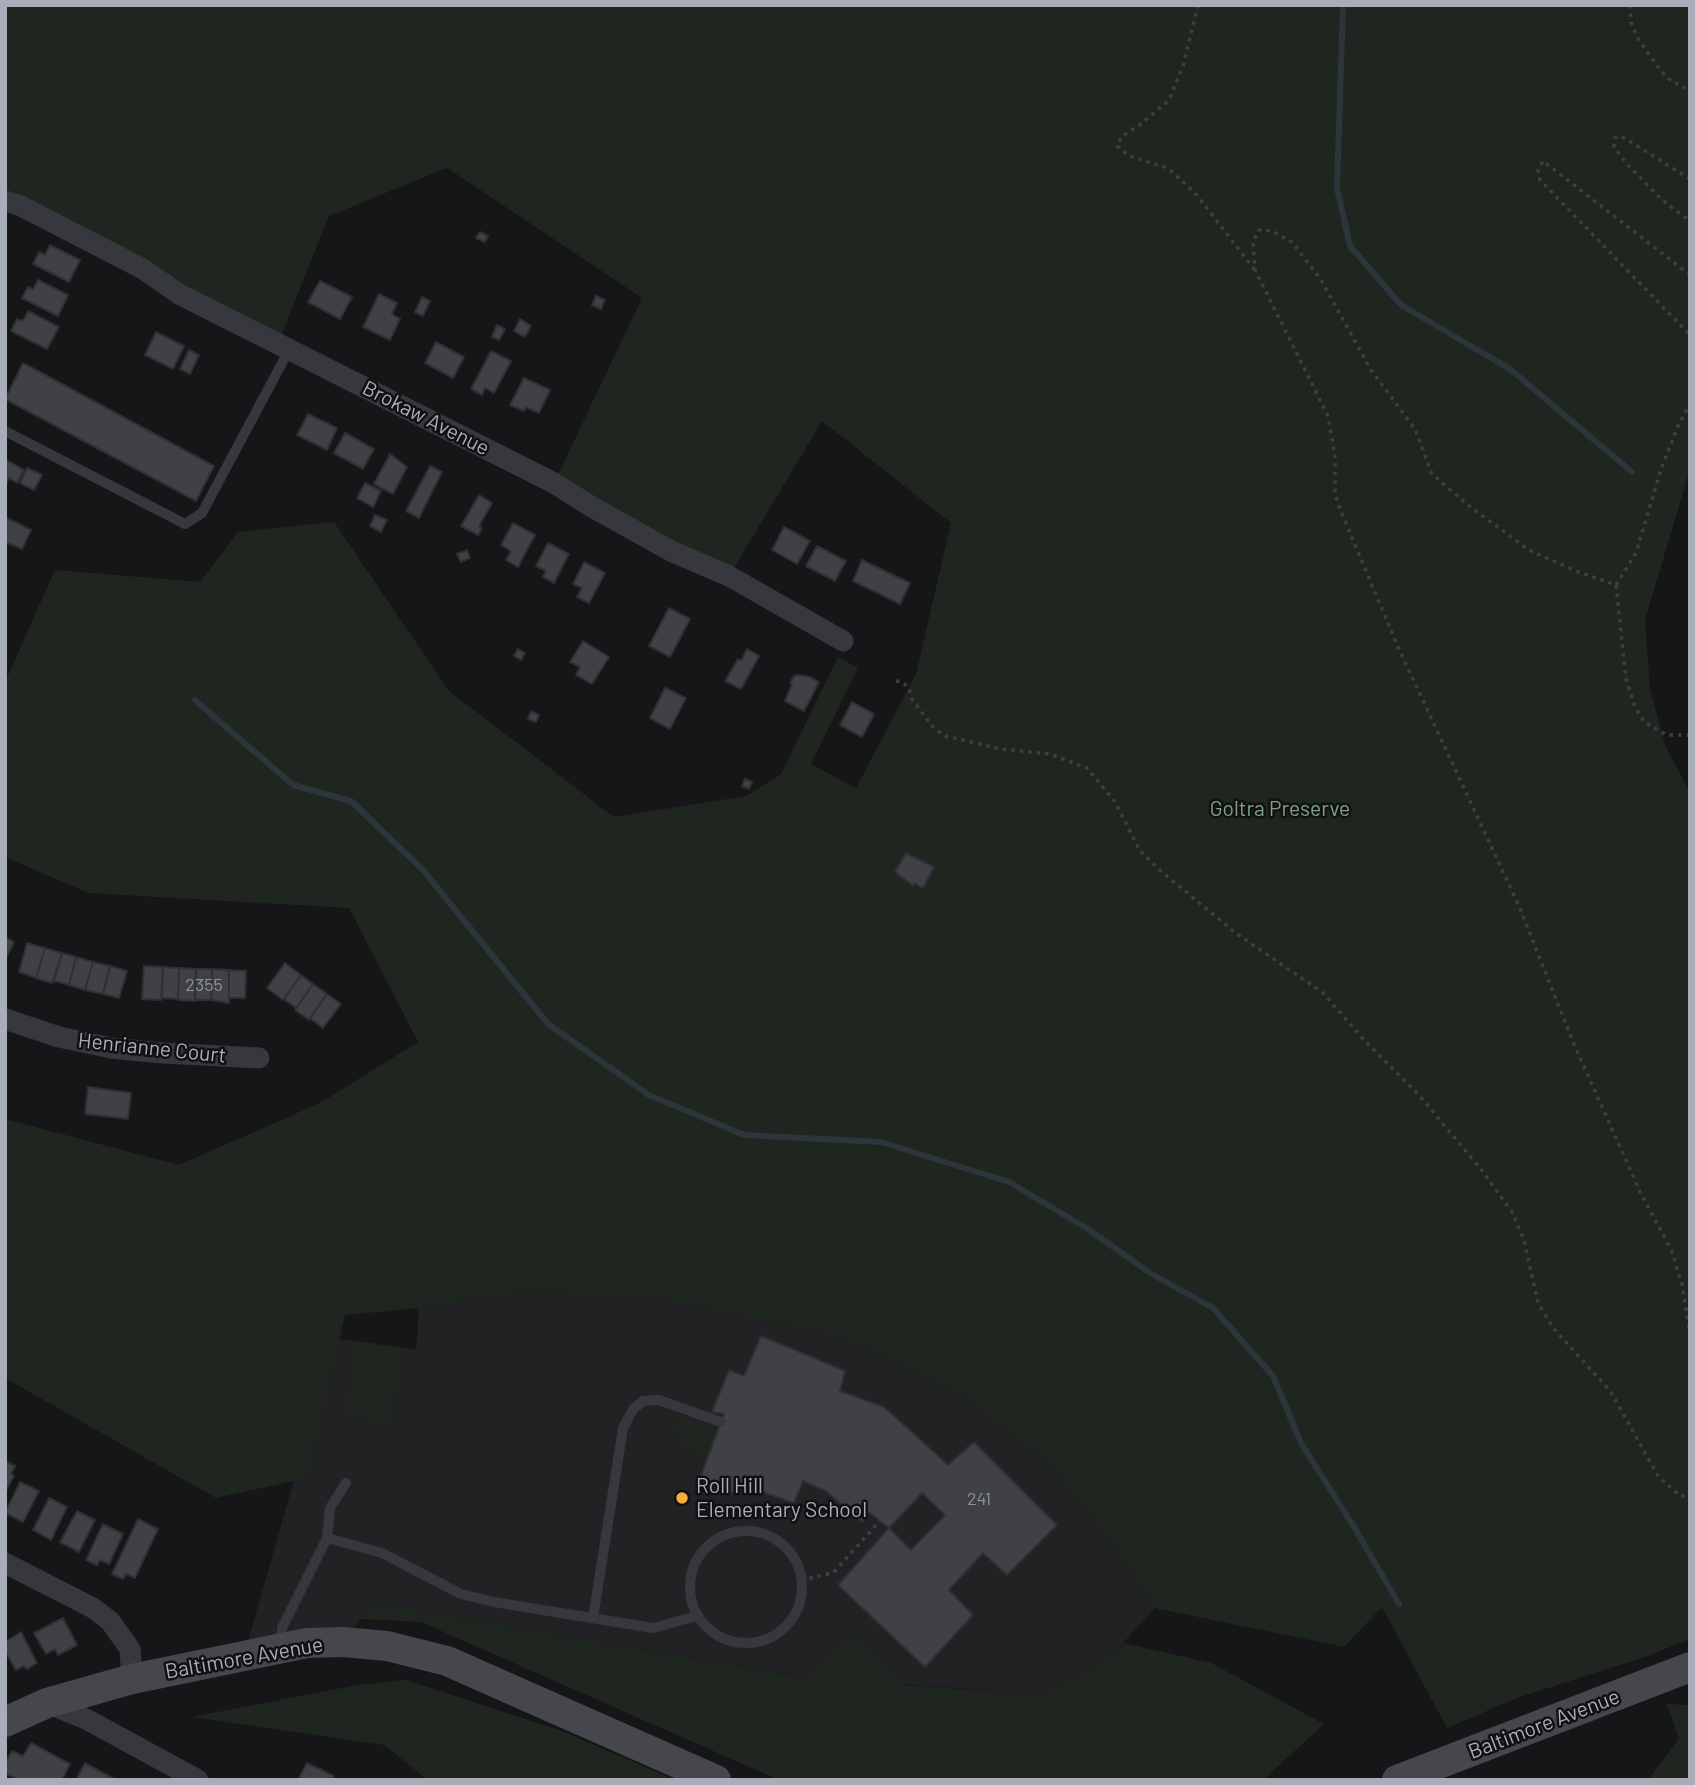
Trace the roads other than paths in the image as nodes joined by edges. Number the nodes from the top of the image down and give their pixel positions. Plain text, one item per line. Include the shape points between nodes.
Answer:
1 (5, 201) edge
2 (289, 350) junction
3 (5, 431) edge
4 (844, 641) dead end
5 (5, 1019) edge
6 (259, 1058) dead end
7 (721, 1422) dead end
8 (346, 1483) dead end
9 (327, 1538) junction
10 (5, 1563) edge
11 (697, 1616) junction
12 (593, 1618) junction
13 (281, 1648) junction
14 (1690, 1667) edge
15 (132, 1679) junction
16 (47, 1703) junction
17 (5, 1722) edge
18 (198, 1780) edge
19 (716, 1780) edge
20 (1397, 1780) edge

1 - 2 street, Brokaw Avenue via 143,269 179,294
2 - 3 lane via 202,513 186,524
2 - 4 street, Brokaw Avenue via 554,483 671,551 729,576
5 - 6 street, Henrianne Court via 111,1048
7 - 12 lane via 659,1400 643,1401 633,1409 623,1428
8 - 9 lane via 330,1508
9 - 12 lane via 382,1553 461,1594
9 - 13 lane via 282,1628
10 - 15 street via 110,1621 130,1649
11 - 11 lane via 726,1640 746,1644 765,1640 793,1617 800,1599 797,1564 786,1548 770,1537 751,1532 726,1535 697,1560 690,1597
11 - 12 lane via 653,1628
13 - 15 street, Baltimore Avenue
13 - 19 street, Baltimore Avenue via 343,1642 422,1653
14 - 20 street, Baltimore Avenue
15 - 16 street, Baltimore Avenue
16 - 17 street, Baltimore Avenue
16 - 18 street

